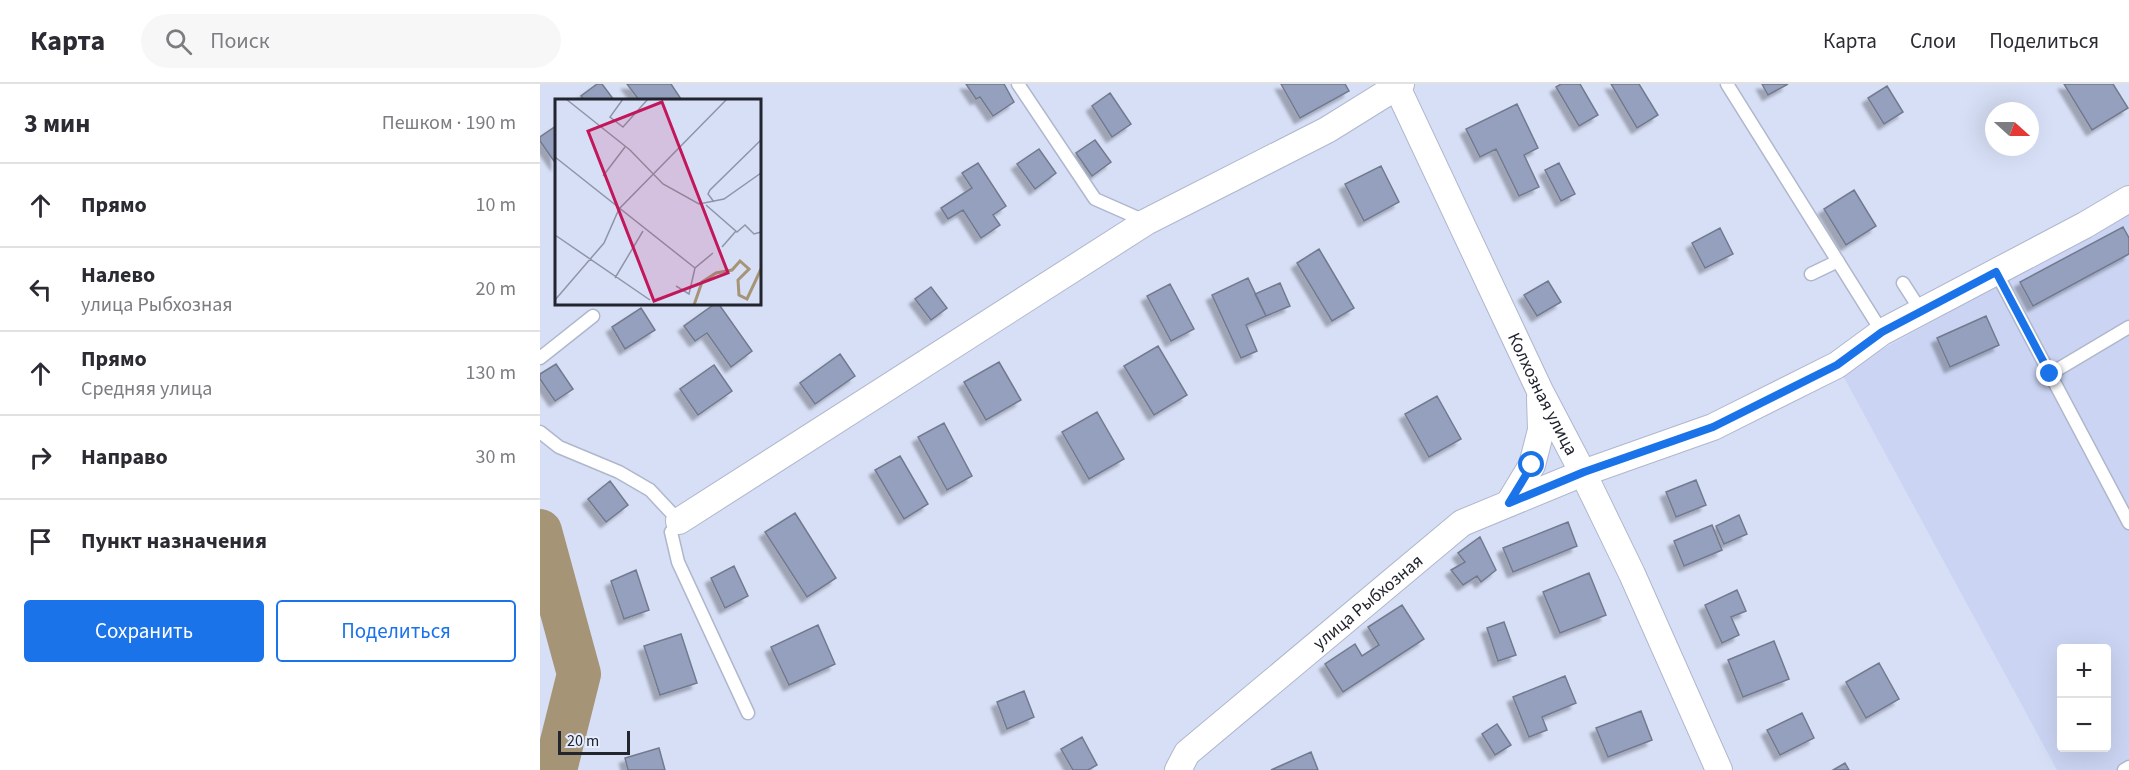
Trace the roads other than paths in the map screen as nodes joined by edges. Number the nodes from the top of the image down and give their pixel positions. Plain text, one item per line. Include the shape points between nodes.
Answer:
1 (1018, 84) edge
2 (1727, 84) edge
3 (1397, 85) edge
4 (2129, 199) edge
5 (1146, 222) junction
6 (1838, 261) junction
7 (1996, 272) junction
8 (1812, 274) dead end
9 (1903, 283) dead end
10 (1921, 311) junction
11 (593, 316) dead end
12 (2129, 327) edge
13 (1882, 332) junction
14 (540, 358) edge
15 (2050, 374) junction
16 (1540, 392) junction
17 (540, 432) edge
18 (1584, 472) junction
19 (1509, 503) junction
20 (679, 521) junction
21 (2129, 523) edge
22 (748, 713) dead end
23 (2129, 767) edge
24 (1178, 770) edge
25 (1719, 770) edge
26 (2124, 770) edge

1 - 5 lane via 1095,199
2 - 6 lane
3 - 5 street via 1327,130
3 - 16 street, Колхозная улица
4 - 7 street, улица Рыбхозная
5 - 20 street
6 - 8 lane
6 - 13 lane
7 - 10 street, улица Рыбхозная
7 - 15 lane
9 - 10 lane
10 - 13 street, улица Рыбхозная
11 - 14 lane
12 - 15 lane
13 - 18 street, улица Рыбхозная via 1837,365 1713,427
15 - 21 lane
16 - 18 street, Колхозная улица
16 - 19 street via 1541,430 1532,465
17 - 20 lane via 559,447 619,472 650,490
18 - 19 street, улица Рыбхозная
18 - 25 street, Колхозная улица
19 - 24 street, улица Рыбхозная via 1462,523 1187,753
20 - 22 lane via 671,532 678,562
23 - 26 lane

